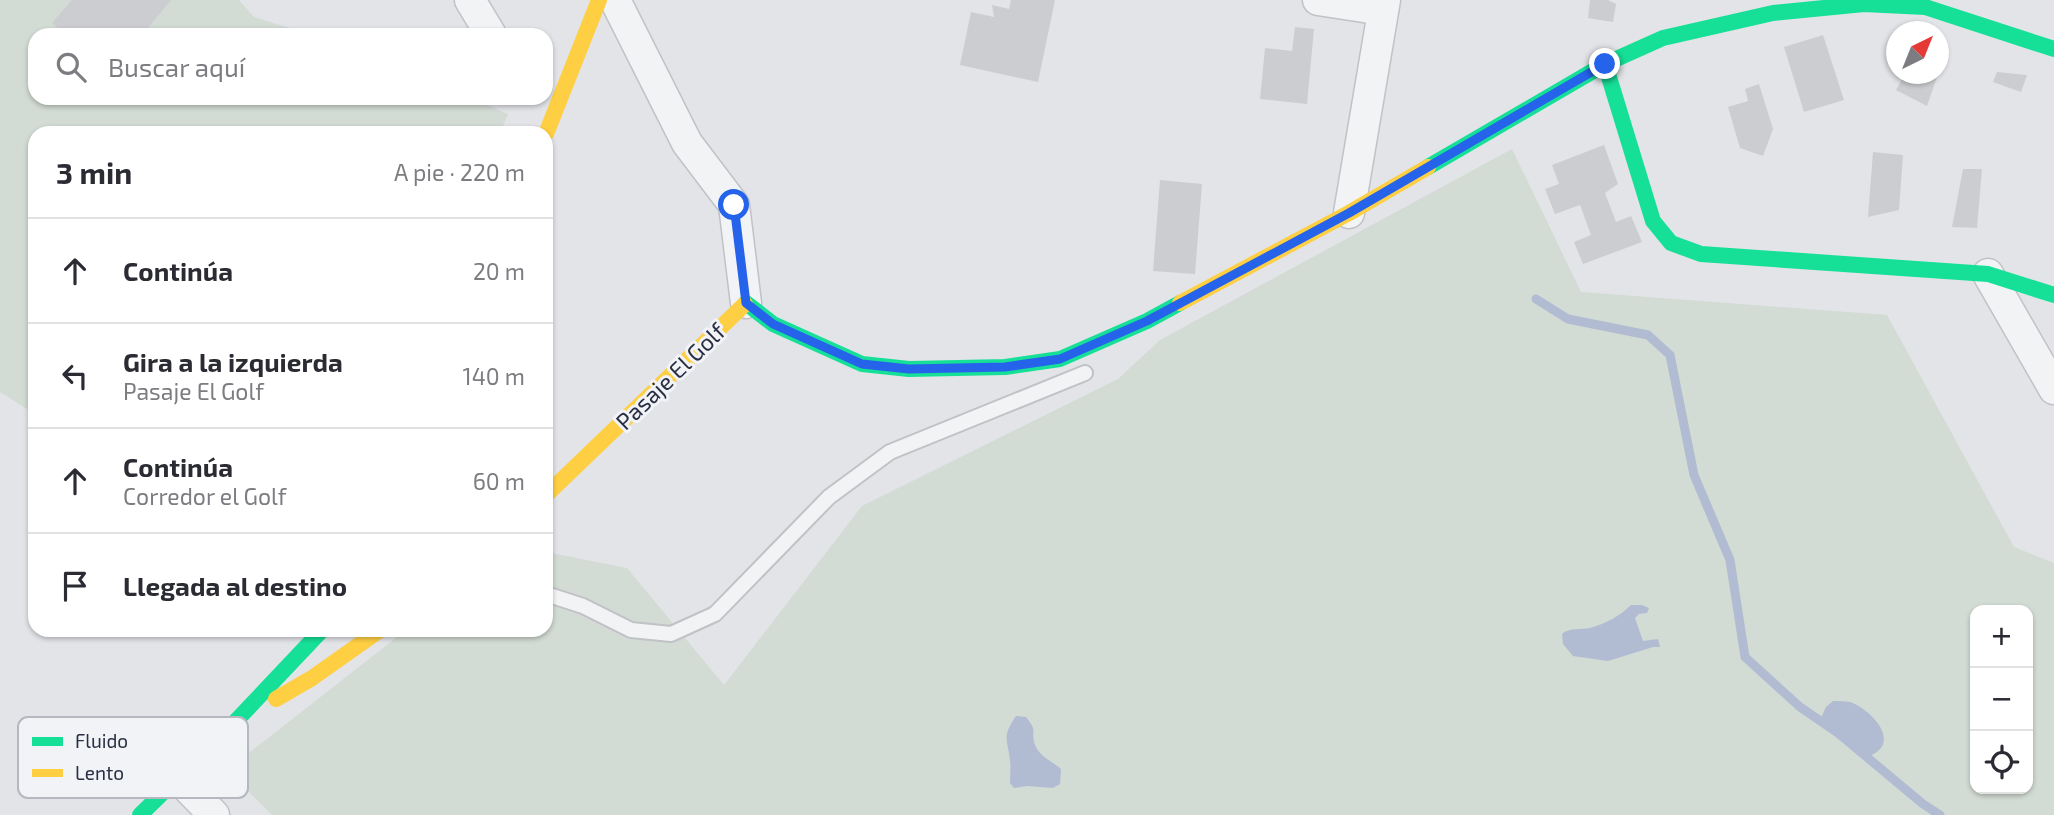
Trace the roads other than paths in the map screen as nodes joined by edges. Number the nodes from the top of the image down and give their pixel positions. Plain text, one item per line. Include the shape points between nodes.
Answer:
1 (470, 0) edge
2 (599, 0) edge
3 (615, 0) edge
4 (1318, 0) edge
5 (1930, 3) edge
6 (1384, 5) edge
7 (487, 28) edge
8 (2054, 49) edge
9 (1605, 64) junction
10 (553, 100) edge
11 (1349, 213) junction
12 (1988, 274) junction
13 (2054, 295) edge
14 (746, 303) junction
15 (1086, 373) dead end
16 (2054, 389) edge
17 (553, 488) edge
18 (553, 596) edge
19 (315, 637) edge
20 (370, 637) edge
21 (240, 717) edge
22 (244, 717) edge
23 (158, 798) edge
24 (197, 798) edge
25 (141, 815) edge
26 (214, 815) edge

1 - 7 street
2 - 10 street
3 - 14 street via 687,143 734,205
4 - 6 street
5 - 8 street
5 - 9 street via 1773,13 1663,38
6 - 11 street
9 - 11 street
9 - 12 street via 1653,221 1671,243 1701,254
11 - 14 street via 1147,321 1060,359 1005,367 936,369 862,364 773,324
12 - 13 street
12 - 16 street
14 - 17 street, Pasaje El Golf
15 - 18 lane via 890,453 829,497 715,614 671,634 631,630
19 - 21 street
20 - 22 street via 312,678
23 - 25 street
24 - 26 street

